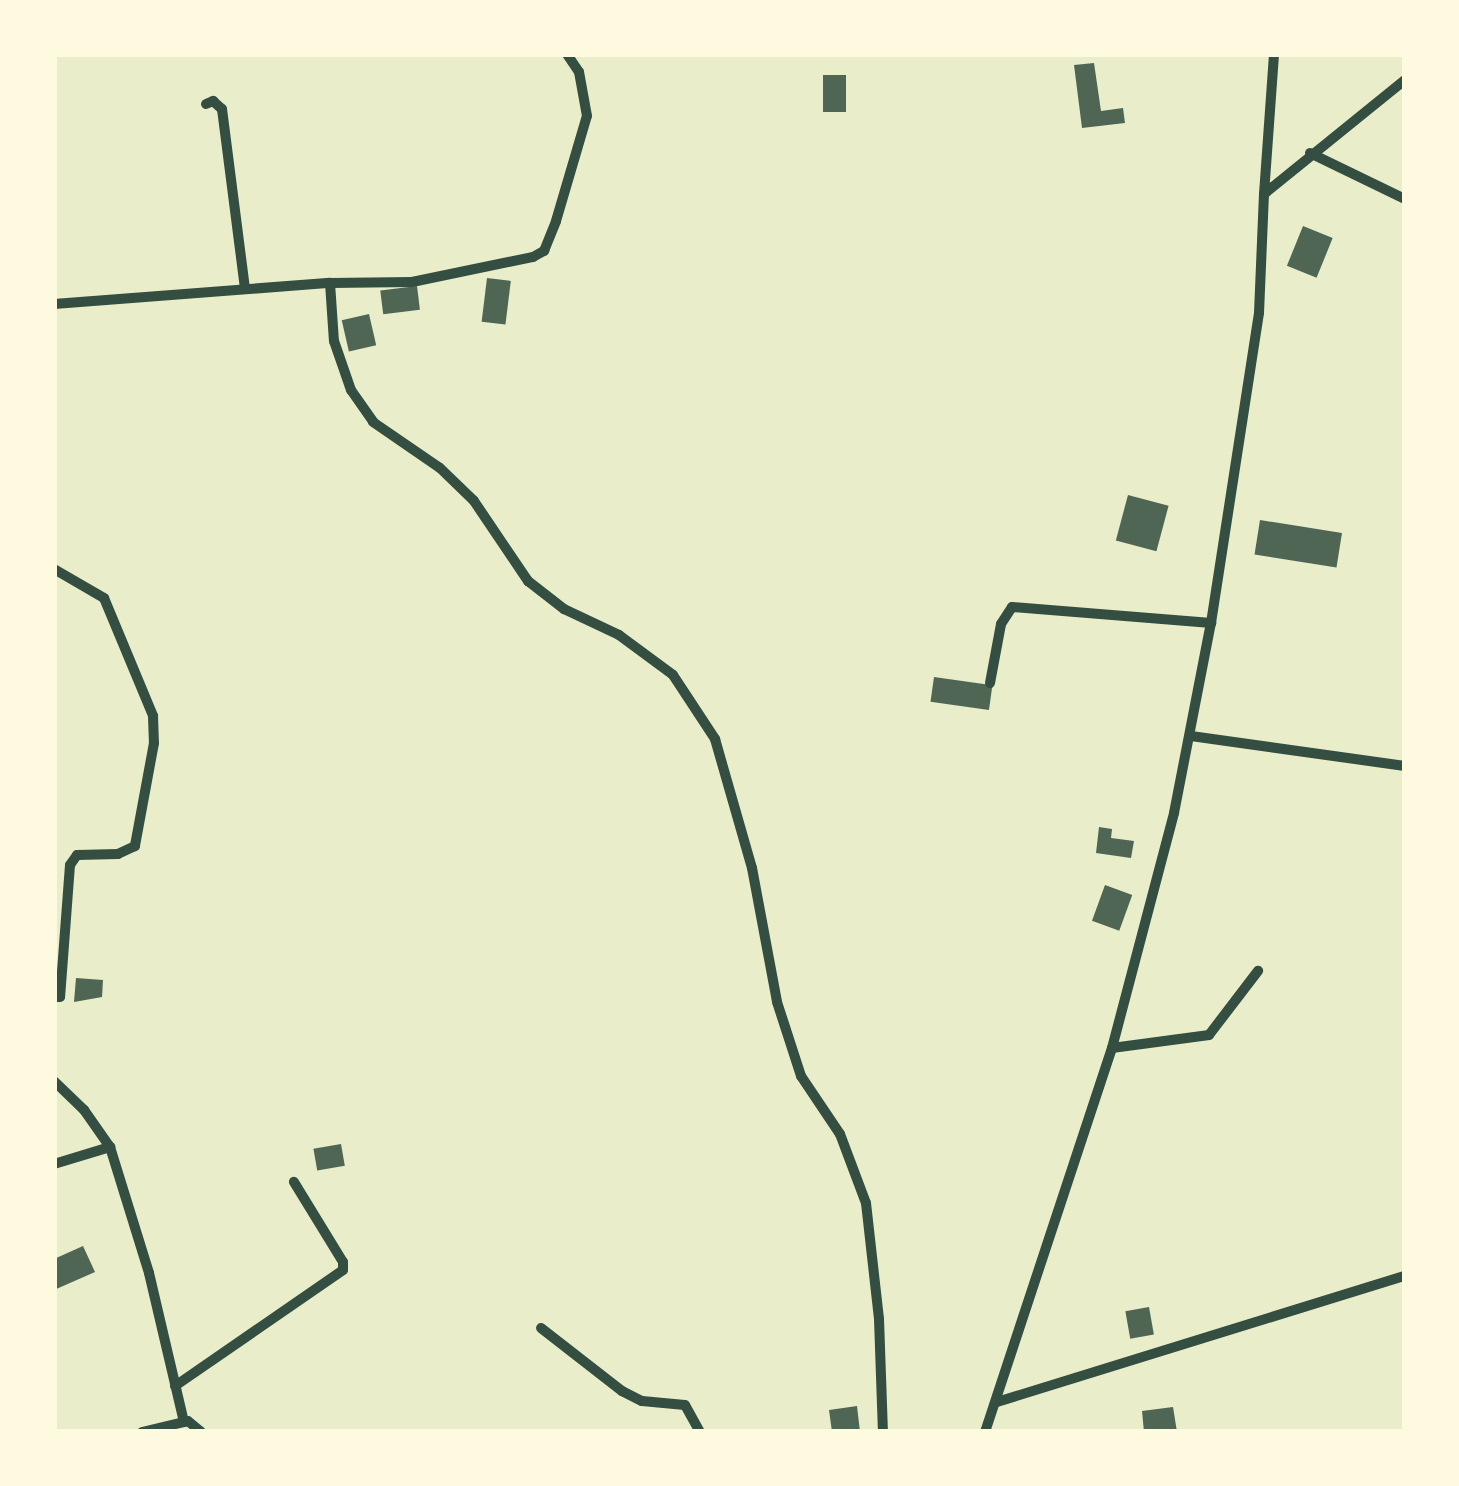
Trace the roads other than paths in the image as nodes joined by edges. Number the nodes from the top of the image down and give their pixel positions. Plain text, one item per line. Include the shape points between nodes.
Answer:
1 (567, 54) edge
2 (1274, 54) edge
3 (1405, 80) edge
4 (206, 104) dead end
5 (1310, 153) junction
6 (1264, 194) junction
7 (1405, 199) edge
8 (330, 283) junction
9 (244, 289) junction
10 (54, 304) edge
11 (54, 568) edge
12 (1211, 623) junction
13 (989, 682) dead end
14 (1191, 736) junction
15 (1405, 766) edge
16 (1258, 971) dead end
17 (54, 997) edge
18 (1112, 1048) junction
19 (54, 1081) edge
20 (110, 1148) junction
21 (54, 1164) edge
22 (294, 1182) dead end
23 (1405, 1276) edge
24 (541, 1328) dead end
25 (175, 1386) junction
26 (998, 1402) junction
27 (184, 1422) junction
28 (142, 1432) edge
29 (201, 1432) edge
30 (700, 1432) edge
31 (883, 1432) edge
32 (985, 1432) edge

1 - 8 street via 579,72 586,116 544,251 412,282
2 - 6 street
3 - 5 street
4 - 9 street via 222,109
5 - 6 street
5 - 7 street
6 - 12 street via 1259,313
8 - 9 street
8 - 31 street via 334,340 373,422 474,501 528,581 673,675 716,739 777,1002 801,1076 840,1134 866,1202
9 - 10 street
11 - 17 street via 104,598 153,716 154,743 135,846 77,855 70,865 60,998
12 - 13 street via 1012,607
12 - 14 street
14 - 15 street
14 - 18 street
16 - 18 street via 1209,1035
18 - 26 street
19 - 20 street
20 - 21 street
20 - 25 street
22 - 25 street via 343,1270
23 - 26 street
24 - 30 street via 622,1391 686,1405
25 - 27 street
26 - 32 street
27 - 28 street
27 - 29 street

